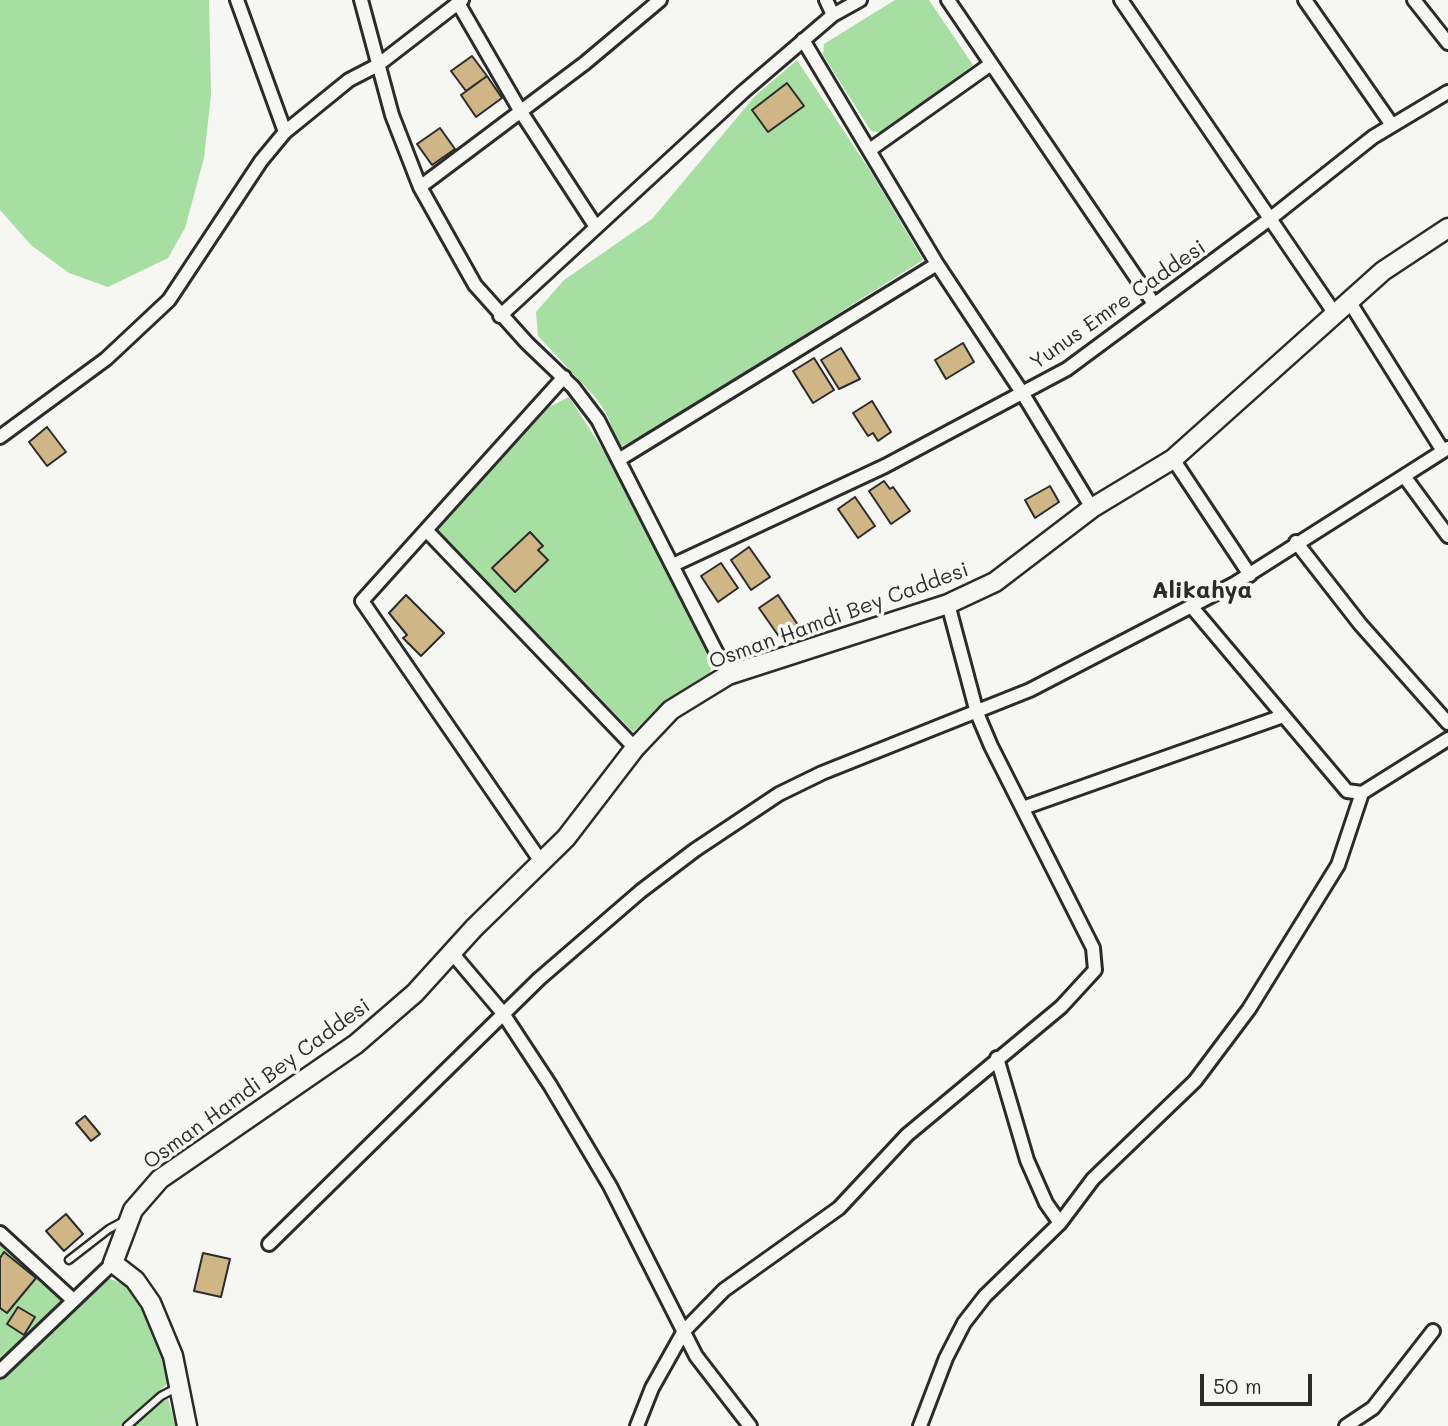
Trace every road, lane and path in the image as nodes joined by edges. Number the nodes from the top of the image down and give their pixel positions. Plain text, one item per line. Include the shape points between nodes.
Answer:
1 (237, 0) edge
2 (361, 0) edge
3 (660, 0) edge
4 (826, 0) edge
5 (860, 0) edge
6 (948, 0) edge
7 (1121, 0) edge
8 (1305, 0) edge
9 (1414, 0) edge
10 (460, 1) edge
11 (833, 15) junction
12 (803, 40) junction
13 (1448, 43) edge
14 (991, 64) junction
15 (378, 65) junction
16 (1448, 92) edge
17 (521, 112) junction
18 (1392, 125) junction
19 (285, 132) junction
20 (871, 149) junction
21 (420, 187) junction
22 (1271, 218) junction
23 (596, 227) junction
24 (1448, 228) edge
25 (937, 264) junction
26 (1349, 301) junction
27 (1154, 304) junction
28 (1335, 314) junction
29 (500, 316) junction
30 (564, 377) junction
31 (1023, 394) junction
32 (0, 437) edge
33 (1446, 450) edge
34 (620, 459) junction
35 (1173, 459) junction
36 (1404, 476) junction
37 (1091, 508) junction
38 (426, 530) junction
39 (1448, 536) edge
40 (1296, 542) junction
41 (673, 565) junction
42 (1250, 575) junction
43 (948, 604) junction
44 (1191, 606) junction
45 (729, 675) junction
46 (977, 713) junction
47 (1283, 716) junction
48 (1448, 723) edge
49 (1448, 740) edge
50 (635, 748) junction
51 (1362, 793) junction
52 (1023, 808) junction
53 (542, 863) junction
54 (452, 953) junction
55 (502, 1012) junction
56 (997, 1058) junction
57 (128, 1219) junction
58 (1060, 1223) junction
59 (0, 1233) edge
60 (269, 1244) dead end
61 (69, 1260) dead end
62 (113, 1263) junction
63 (72, 1299) junction
64 (684, 1331) junction
65 (1433, 1331) dead end
66 (0, 1371) edge
67 (180, 1386) junction
68 (127, 1426) edge
69 (187, 1426) edge
70 (637, 1426) edge
71 (750, 1426) edge
72 (920, 1426) edge
73 (1346, 1426) edge

1 - 19 street
2 - 15 street
3 - 17 street
4 - 11 street
5 - 11 street
6 - 14 street
7 - 22 street
8 - 18 street
9 - 13 street
10 - 15 street
10 - 17 street
11 - 12 street
12 - 20 street
12 - 23 street
14 - 20 street
14 - 27 street
15 - 19 street via 349,80
15 - 21 street
16 - 18 street, Yunus Emre Caddesi
17 - 21 street
17 - 23 street
18 - 22 street, Yunus Emre Caddesi
19 - 32 street via 169,300 106,359
20 - 25 street
21 - 29 street via 475,285
22 - 27 street, Yunus Emre Caddesi
22 - 28 street
23 - 29 street
24 - 26 street, Osman Hamdi Bey Caddesi via 1383,271
25 - 31 street
25 - 34 street
26 - 28 street, Osman Hamdi Bey Caddesi
26 - 33 street
27 - 31 street, Yunus Emre Caddesi via 1067,369
28 - 35 street, Osman Hamdi Bey Caddesi
29 - 30 street
30 - 34 street via 587,403
30 - 38 street
31 - 37 street
31 - 41 street, Yunus Emre Caddesi via 885,466
33 - 36 street
34 - 41 street
35 - 37 street, Osman Hamdi Bey Caddesi
35 - 42 street
36 - 39 street
36 - 40 street
37 - 43 street, Osman Hamdi Bey Caddesi via 995,582
38 - 50 street
38 - 53 street via 362,601
40 - 42 street
40 - 48 street via 1360,624
41 - 45 street
42 - 44 street
43 - 45 street, Osman Hamdi Bey Caddesi
43 - 46 street
44 - 46 street
44 - 47 street
45 - 50 street, Osman Hamdi Bey Caddesi via 671,710
46 - 52 street
46 - 55 street via 822,773 759,806 641,891
47 - 51 street via 1346,791
47 - 52 street
49 - 51 street
50 - 53 street, Osman Hamdi Bey Caddesi
51 - 58 street via 1338,865 1249,1009 1195,1081 1093,1179
52 - 56 street via 1097,962 1083,986
53 - 54 street, Osman Hamdi Bey Caddesi
54 - 55 street
54 - 57 street, Osman Hamdi Bey Caddesi via 369,1034 166,1174
55 - 60 street
55 - 64 street via 610,1186
56 - 58 street via 1027,1160 1045,1203
56 - 64 street via 907,1135 852,1197 734,1282
57 - 61 lane
57 - 62 street, Osman Hamdi Bey Caddesi
58 - 72 street via 1024,1255 964,1324
59 - 63 street
62 - 63 street
62 - 67 street via 135,1280 151,1303
63 - 66 street
64 - 70 street
64 - 71 street via 703,1367
65 - 73 street via 1373,1408
67 - 68 lane
67 - 69 street

